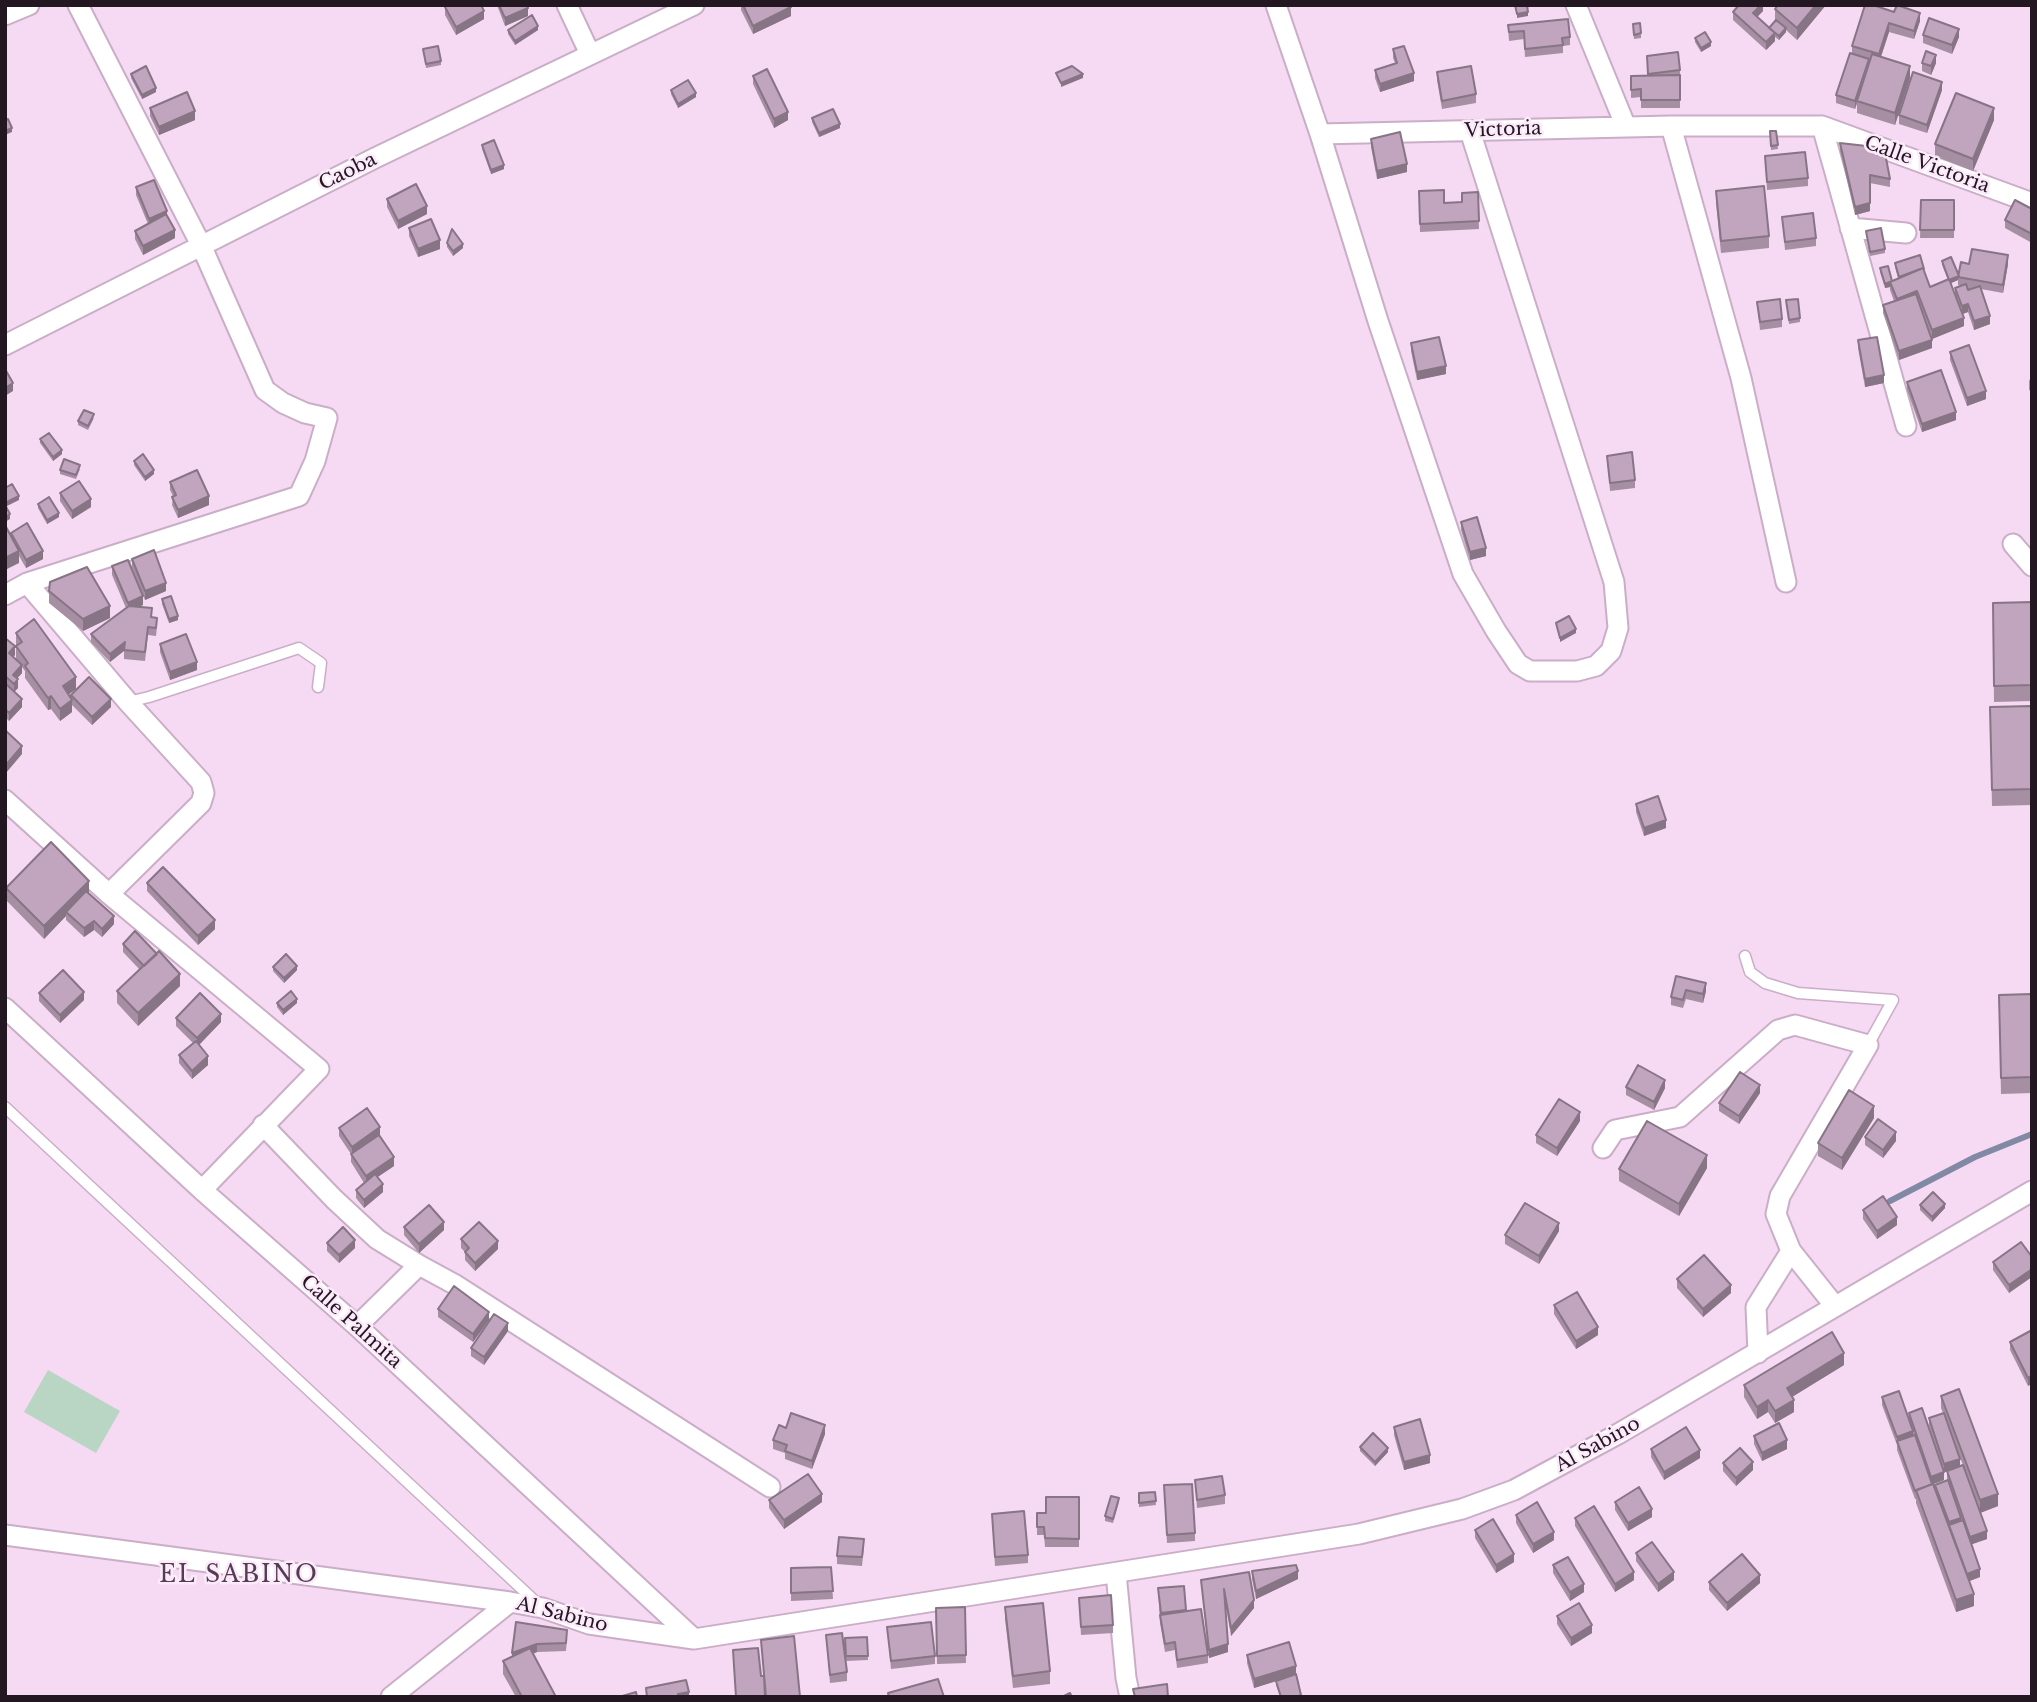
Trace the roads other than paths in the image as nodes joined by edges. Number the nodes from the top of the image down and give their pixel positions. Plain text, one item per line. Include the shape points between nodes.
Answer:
1 (29, 5) edge
2 (78, 5) edge
3 (567, 5) edge
4 (694, 5) edge
5 (1276, 5) edge
6 (1576, 5) edge
7 (5, 15) edge
8 (590, 54) junction
9 (1671, 126) junction
10 (1822, 126) junction
11 (1626, 127) junction
12 (1470, 131) junction
13 (1320, 134) junction
14 (2032, 203) edge
15 (1850, 228) junction
16 (1906, 233) dead end
17 (201, 245) junction
18 (5, 345) edge
19 (1906, 426) dead end
20 (2013, 544) dead end
21 (2032, 566) edge
22 (1786, 582) dead end
23 (27, 583) junction
24 (5, 595) edge
25 (318, 687) dead end
26 (128, 702) junction
27 (5, 800) edge
28 (109, 894) junction
29 (1745, 956) dead end
30 (5, 1008) edge
31 (1868, 1045) junction
32 (5, 1107) edge
33 (263, 1125) junction
34 (1603, 1148) dead end
35 (202, 1189) junction
36 (2032, 1191) edge
37 (1791, 1251) junction
38 (419, 1265) junction
39 (1834, 1305) junction
40 (357, 1326) junction
41 (1758, 1353) junction
42 (770, 1487) dead end
43 (5, 1535) edge
44 (1116, 1573) junction
45 (510, 1602) junction
46 (543, 1608) junction
47 (694, 1639) junction
48 (391, 1697) edge
49 (1130, 1697) edge

1 - 7 street
2 - 17 street
3 - 8 street
4 - 8 street, Caoba
5 - 13 street
6 - 11 street
8 - 17 street, Caoba
9 - 10 street, Victoria
9 - 11 street, Victoria
9 - 22 street via 1741,378
10 - 14 street, Calle Victoria
10 - 15 street
11 - 12 street, Victoria
12 - 13 street, Victoria
12 - 13 street via 1614,582 1618,628 1611,651 1596,666 1577,671 1530,671 1518,664 1464,573
15 - 16 street
15 - 19 street
17 - 18 street, Caoba
17 - 23 street via 265,390 294,408 327,418 299,496
20 - 21 street
23 - 24 street
23 - 26 street
25 - 26 lane via 321,663 299,648
26 - 28 street via 201,782 204,793 201,803
27 - 28 street
28 - 33 street via 319,1069
29 - 31 lane via 1750,972 1787,990 1893,1000
30 - 35 street, Calle Palmita
31 - 34 street via 1795,1025 1778,1030 1680,1117 1615,1130
31 - 37 street via 1780,1196 1776,1214
32 - 46 lane
33 - 35 street
33 - 38 street via 377,1239
35 - 40 street, Calle Palmita
36 - 39 street, Al Sabino
37 - 39 street
37 - 41 street via 1756,1307
38 - 40 street
38 - 42 street
39 - 41 street, Al Sabino
40 - 47 street, Calle Palmita
41 - 44 street, Al Sabino via 1514,1490 1462,1509 1359,1534
43 - 45 street, Al Sabino
44 - 47 street, Al Sabino
44 - 49 street
45 - 46 street, Al Sabino
45 - 48 street
46 - 47 street, Al Sabino via 589,1624

